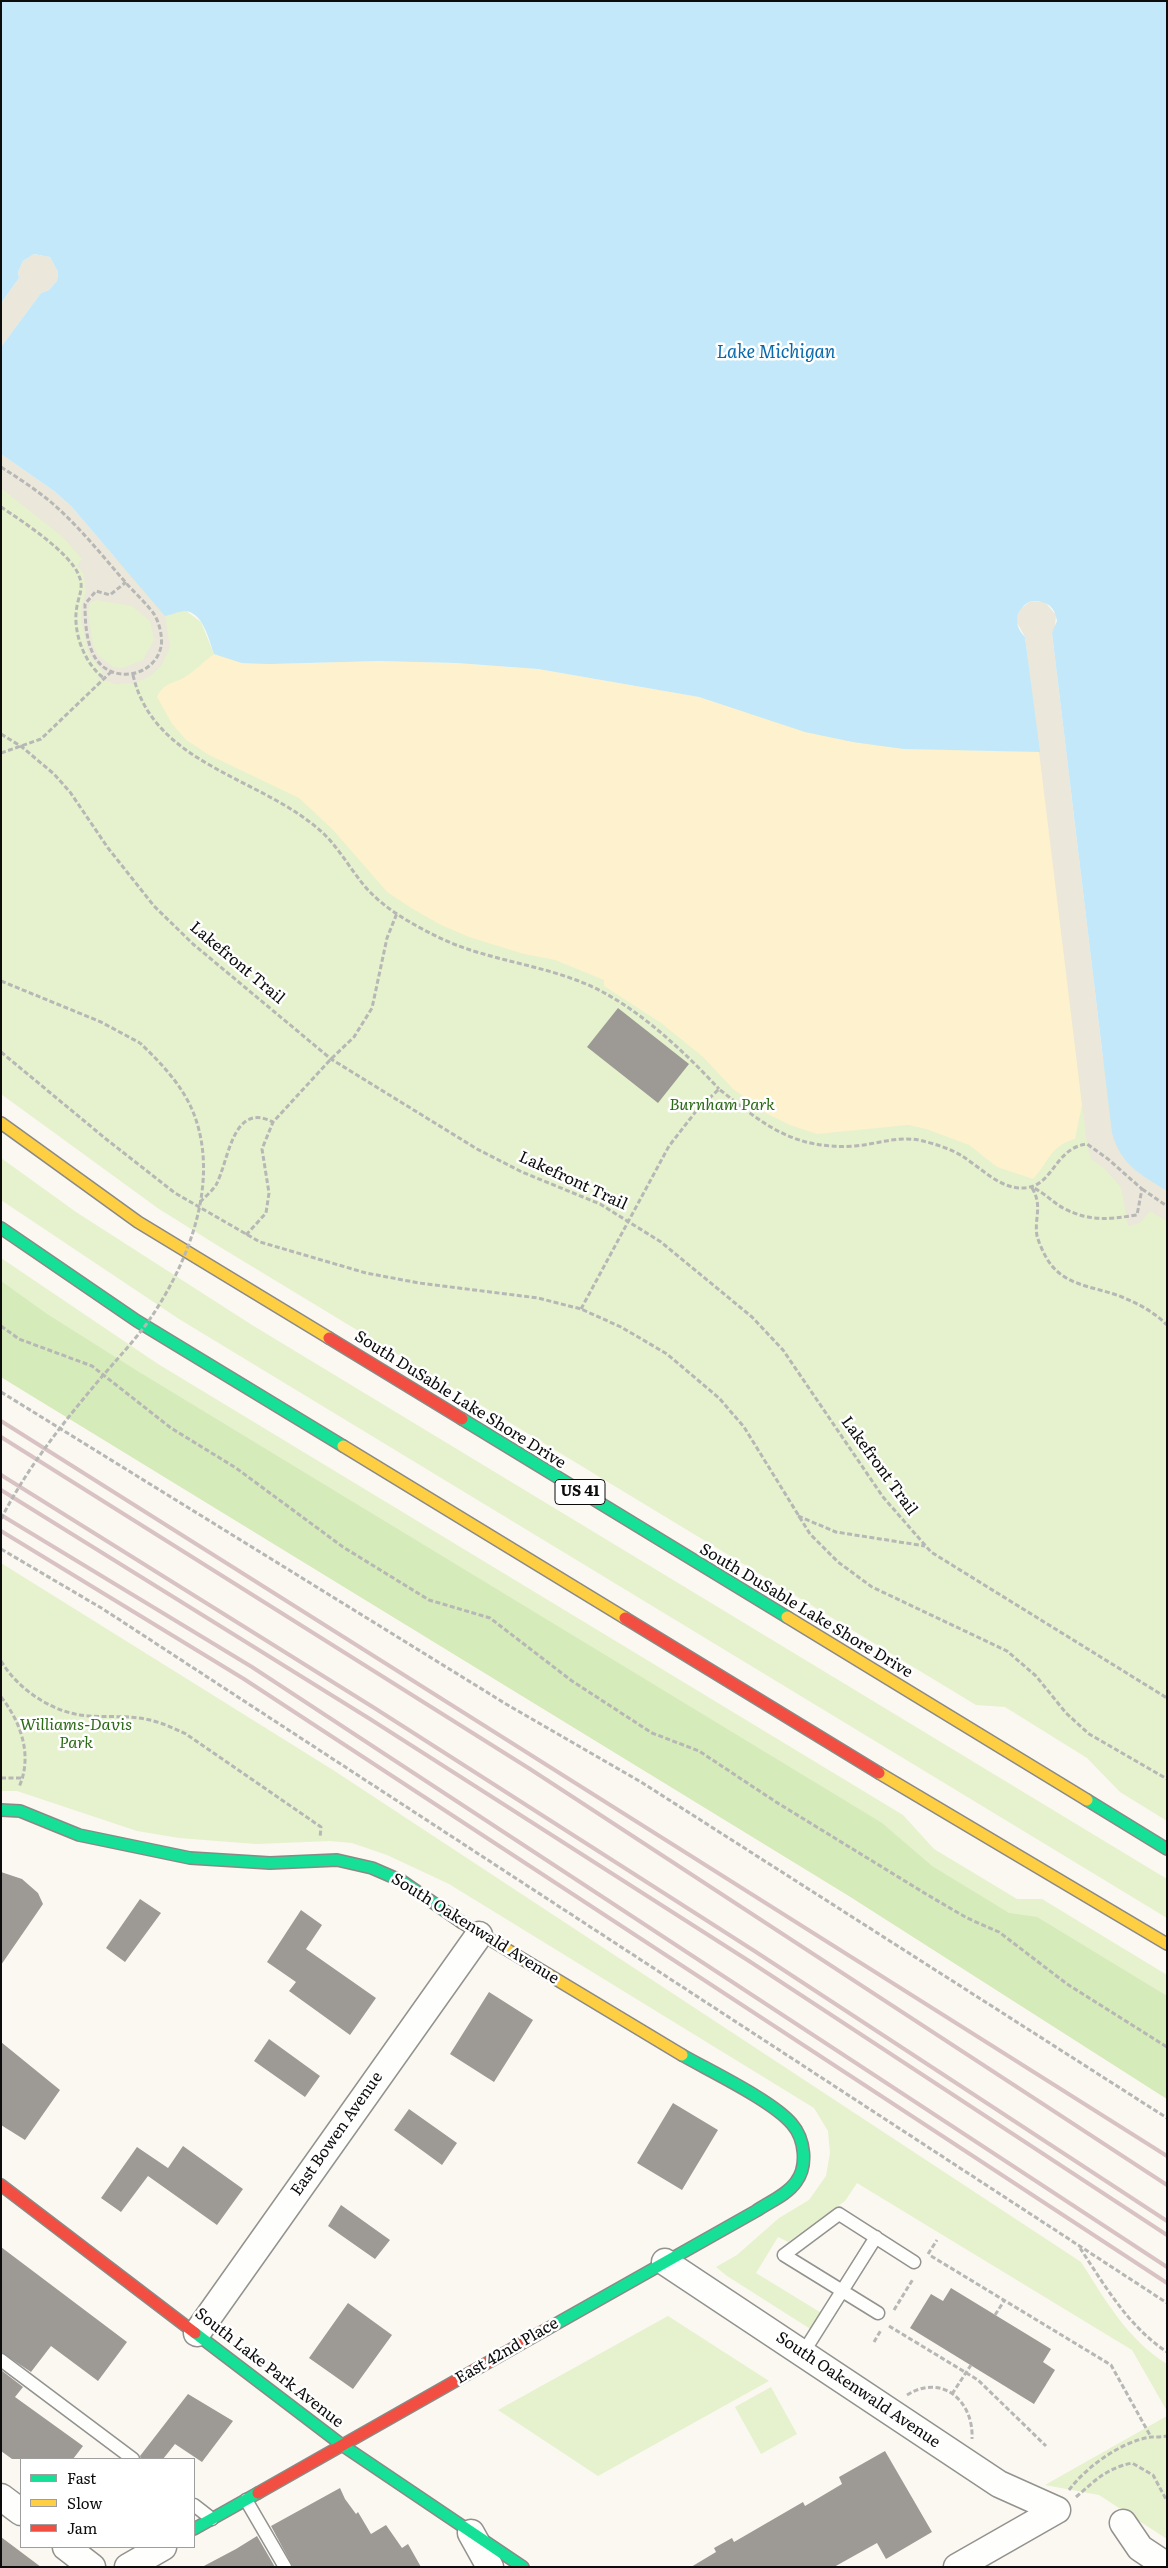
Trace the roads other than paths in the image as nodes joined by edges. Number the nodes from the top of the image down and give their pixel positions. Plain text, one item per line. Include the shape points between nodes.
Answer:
1 (1, 1123) edge
2 (1, 1228) edge
3 (1, 1810) edge
4 (1167, 1849) edge
5 (479, 1935) junction
6 (1167, 1944) edge
7 (803, 2158) joint
8 (1, 2185) edge
9 (876, 2237) junction
10 (665, 2262) junction
11 (919, 2262) road end
12 (842, 2291) junction
13 (884, 2315) road end
14 (196, 2333) junction
15 (803, 2353) junction
16 (1, 2360) edge
17 (342, 2445) junction
18 (132, 2458) edge
19 (1, 2496) edge
20 (246, 2500) junction
21 (195, 2506) edge
22 (20, 2511) edge
23 (212, 2519) junction
24 (1123, 2523) dead end
25 (195, 2529) edge
26 (471, 2533) junction
27 (67, 2548) edge
28 (161, 2548) edge
29 (1167, 2566) edge
30 (92, 2567) edge
31 (128, 2567) edge
32 (285, 2567) edge
33 (490, 2567) edge
34 (523, 2567) edge
35 (957, 2567) edge

1 - 4 main road, South DuSable Lake Shore Drive / US 41 via 138,1222
2 - 6 main road via 137,1321 929,1803
3 - 5 main road, South Oakenwald Avenue via 20,1811 79,1835 190,1858 270,1863 337,1860 372,1868 402,1881
5 - 7 main road, South Oakenwald Avenue via 783,2116 796,2129
5 - 14 street, East Bowen Avenue
7 - 10 main road, East 42nd Place via 803,2168 796,2182 785,2192
8 - 14 main road, South Lake Park Avenue
9 - 11 lane
9 - 12 lane
9 - 12 lane via 839,2214 784,2255
10 - 15 street, South Oakenwald Avenue
10 - 17 main road, East 42nd Place
12 - 13 lane
12 - 15 lane
14 - 17 main road, South Lake Park Avenue
15 - 35 street, South Oakenwald Avenue via 999,2484 1061,2502
16 - 18 lane
17 - 20 main road, East 42nd Place
17 - 26 main road, South Lake Park Avenue
19 - 22 street
20 - 23 main road, East 42nd Place
20 - 32 lane
21 - 23 lane
23 - 25 main road, East 42nd Place
24 - 29 street via 1140,2548
26 - 33 street
26 - 34 main road, South Lake Park Avenue
27 - 30 street
28 - 31 street

